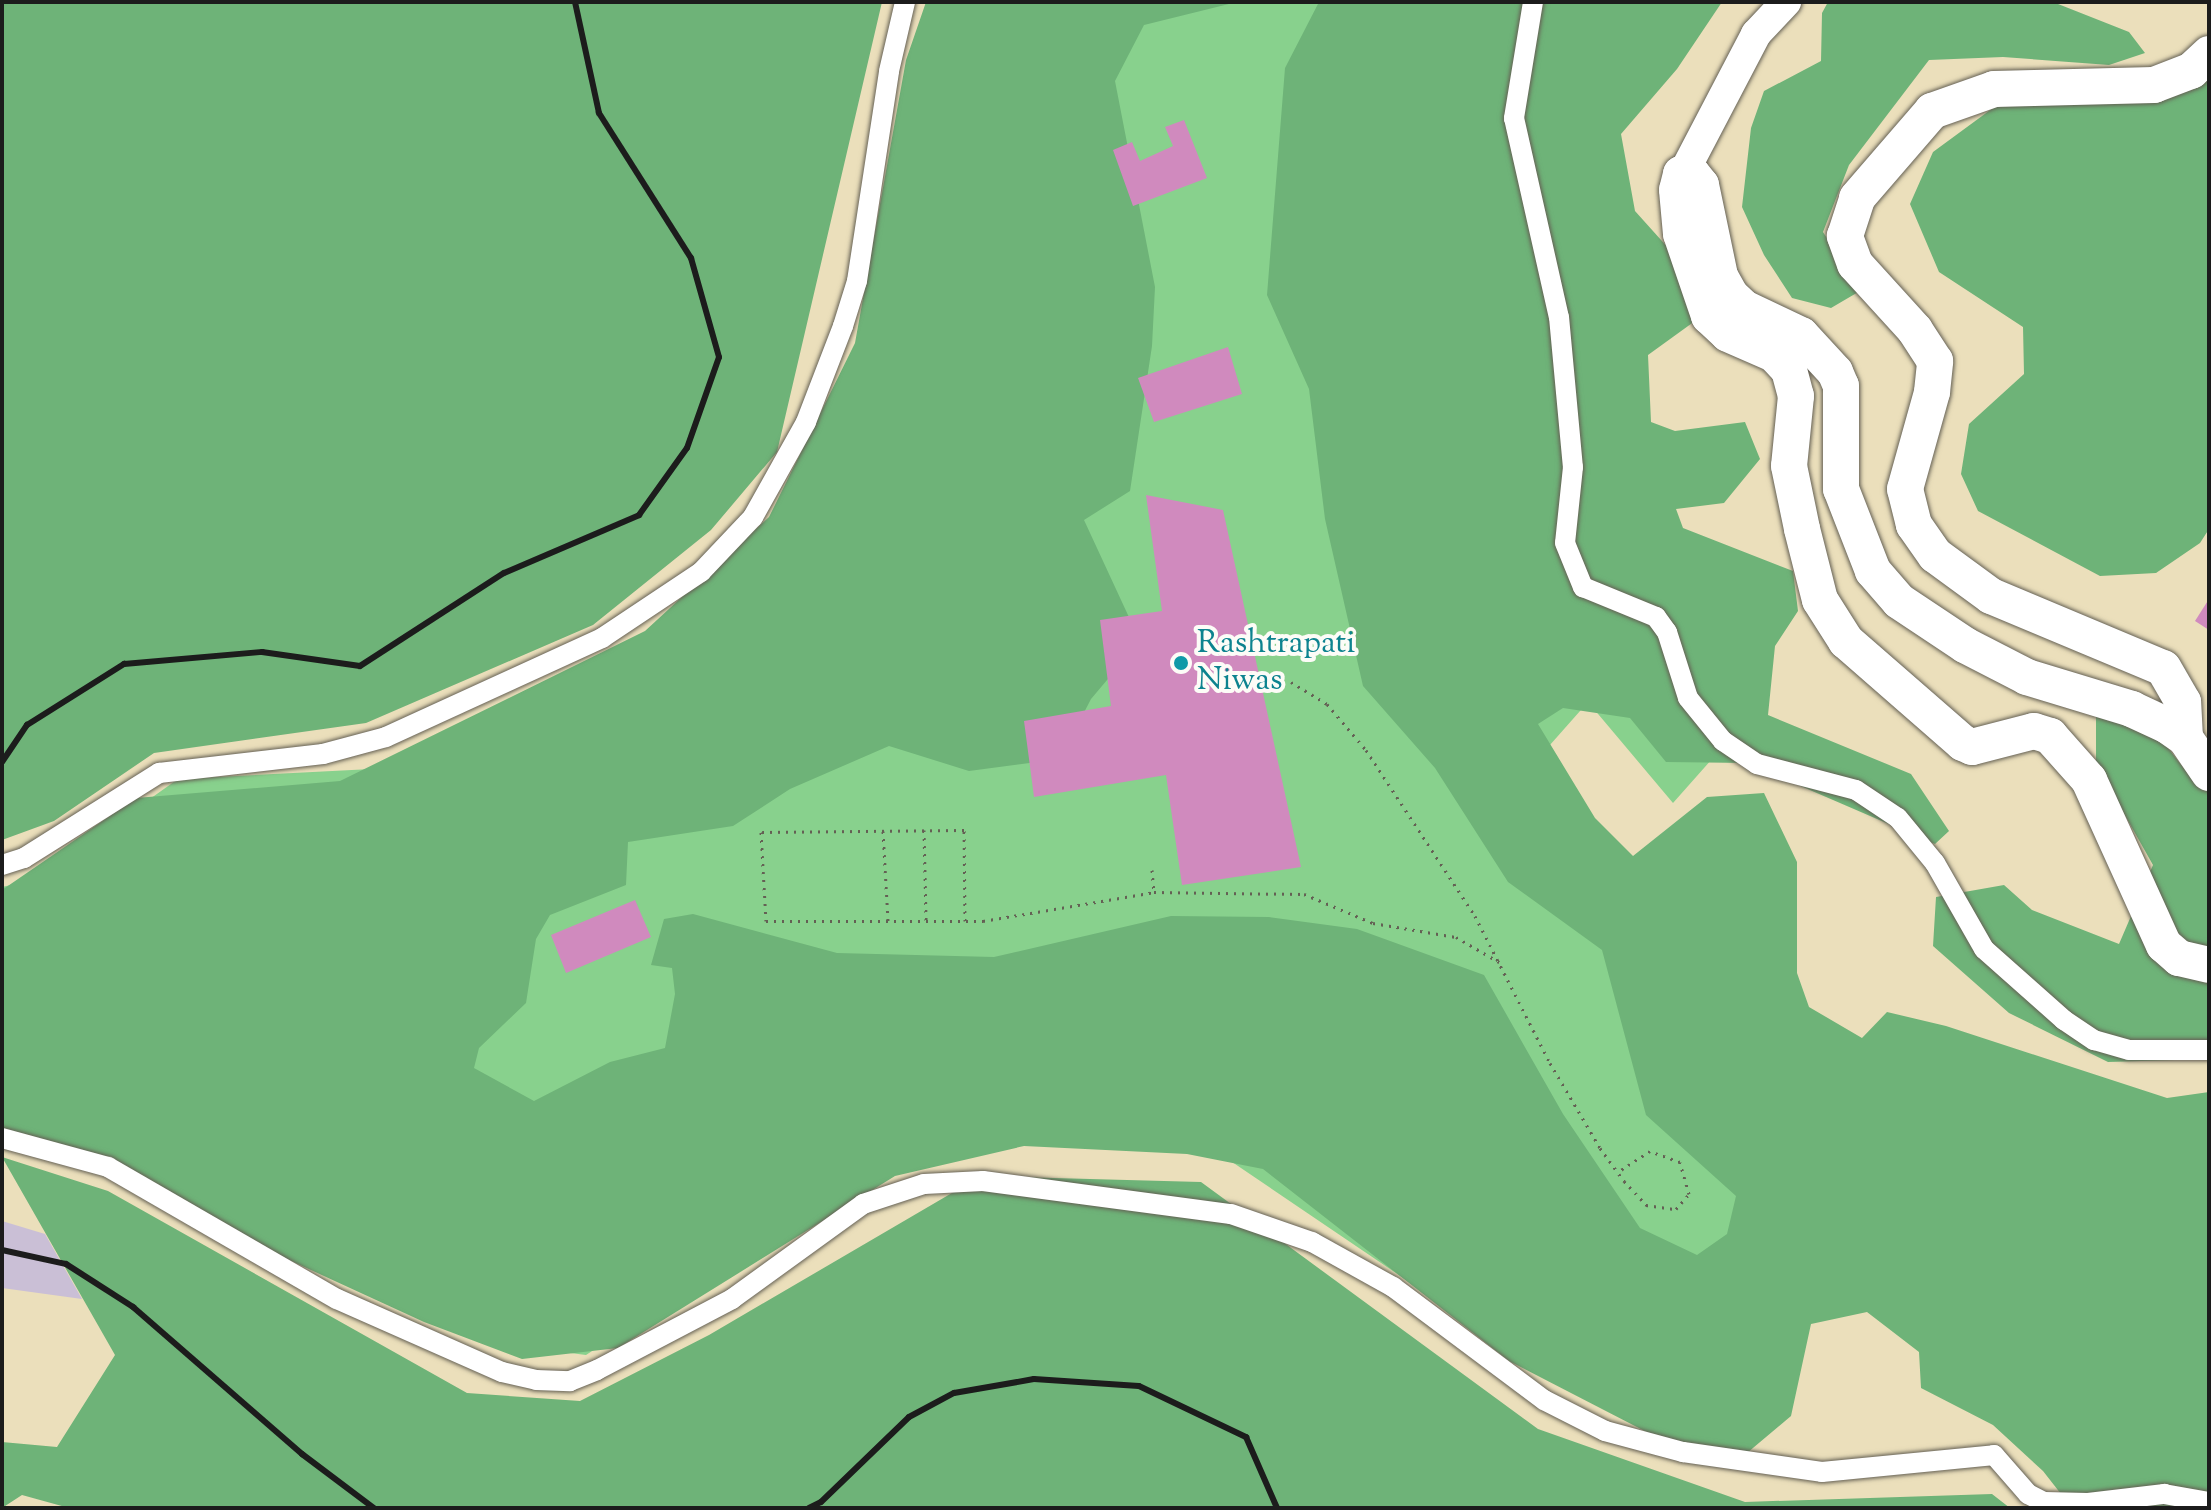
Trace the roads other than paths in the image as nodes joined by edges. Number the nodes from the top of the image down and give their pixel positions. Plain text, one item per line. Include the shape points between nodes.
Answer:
1 (905, 2) edge
2 (1533, 2) edge
3 (1786, 2) edge
4 (2209, 54) edge
5 (1684, 172) junction
6 (2185, 738) junction
7 (2209, 773) edge
8 (2, 865) edge
9 (2209, 965) edge
10 (2209, 1050) edge
11 (2, 1138) edge
12 (2209, 1502) edge

1 - 8 street via 889,71 859,269 843,326 806,422 753,517 701,572 602,638 386,737 323,754 159,773 24,858
2 - 10 street via 1514,118 1559,317 1573,467 1565,543 1583,587 1602,600 1642,608 1656,617 1667,632 1688,698 1723,741 1757,764 1856,790 1898,818 1935,863 1984,949 2064,1020 2094,1040 2129,1050
3 - 5 main road via 1756,34
4 - 6 highway via 2191,71 2154,85 1994,89 1932,111 1857,198 1845,236 1855,264 1915,330 1935,361 1905,489 1914,525 1935,555 1991,596 2163,668 2183,702
5 - 6 highway via 1701,185 1720,276 1731,296 1744,308 1801,335 1835,372 1841,386 1841,489 1873,571 1899,601 1965,645 2027,677 2132,709
5 - 9 highway via 1677,190 1681,234 1709,316 1728,334 1774,354 1789,370 1796,396 1789,466 1802,529 1820,600 1846,641 1963,743 1972,747 2034,731 2050,736 2089,780 2164,945 2179,958
6 - 7 highway
11 - 12 street via 108,1167 337,1299 502,1372 536,1380 570,1381 718,1306 863,1204 924,1184 983,1181 1231,1214 1312,1242 1393,1287 1544,1400 1605,1431 1657,1445 1822,1472 1994,1455 2028,1494 2044,1502 2164,1494

